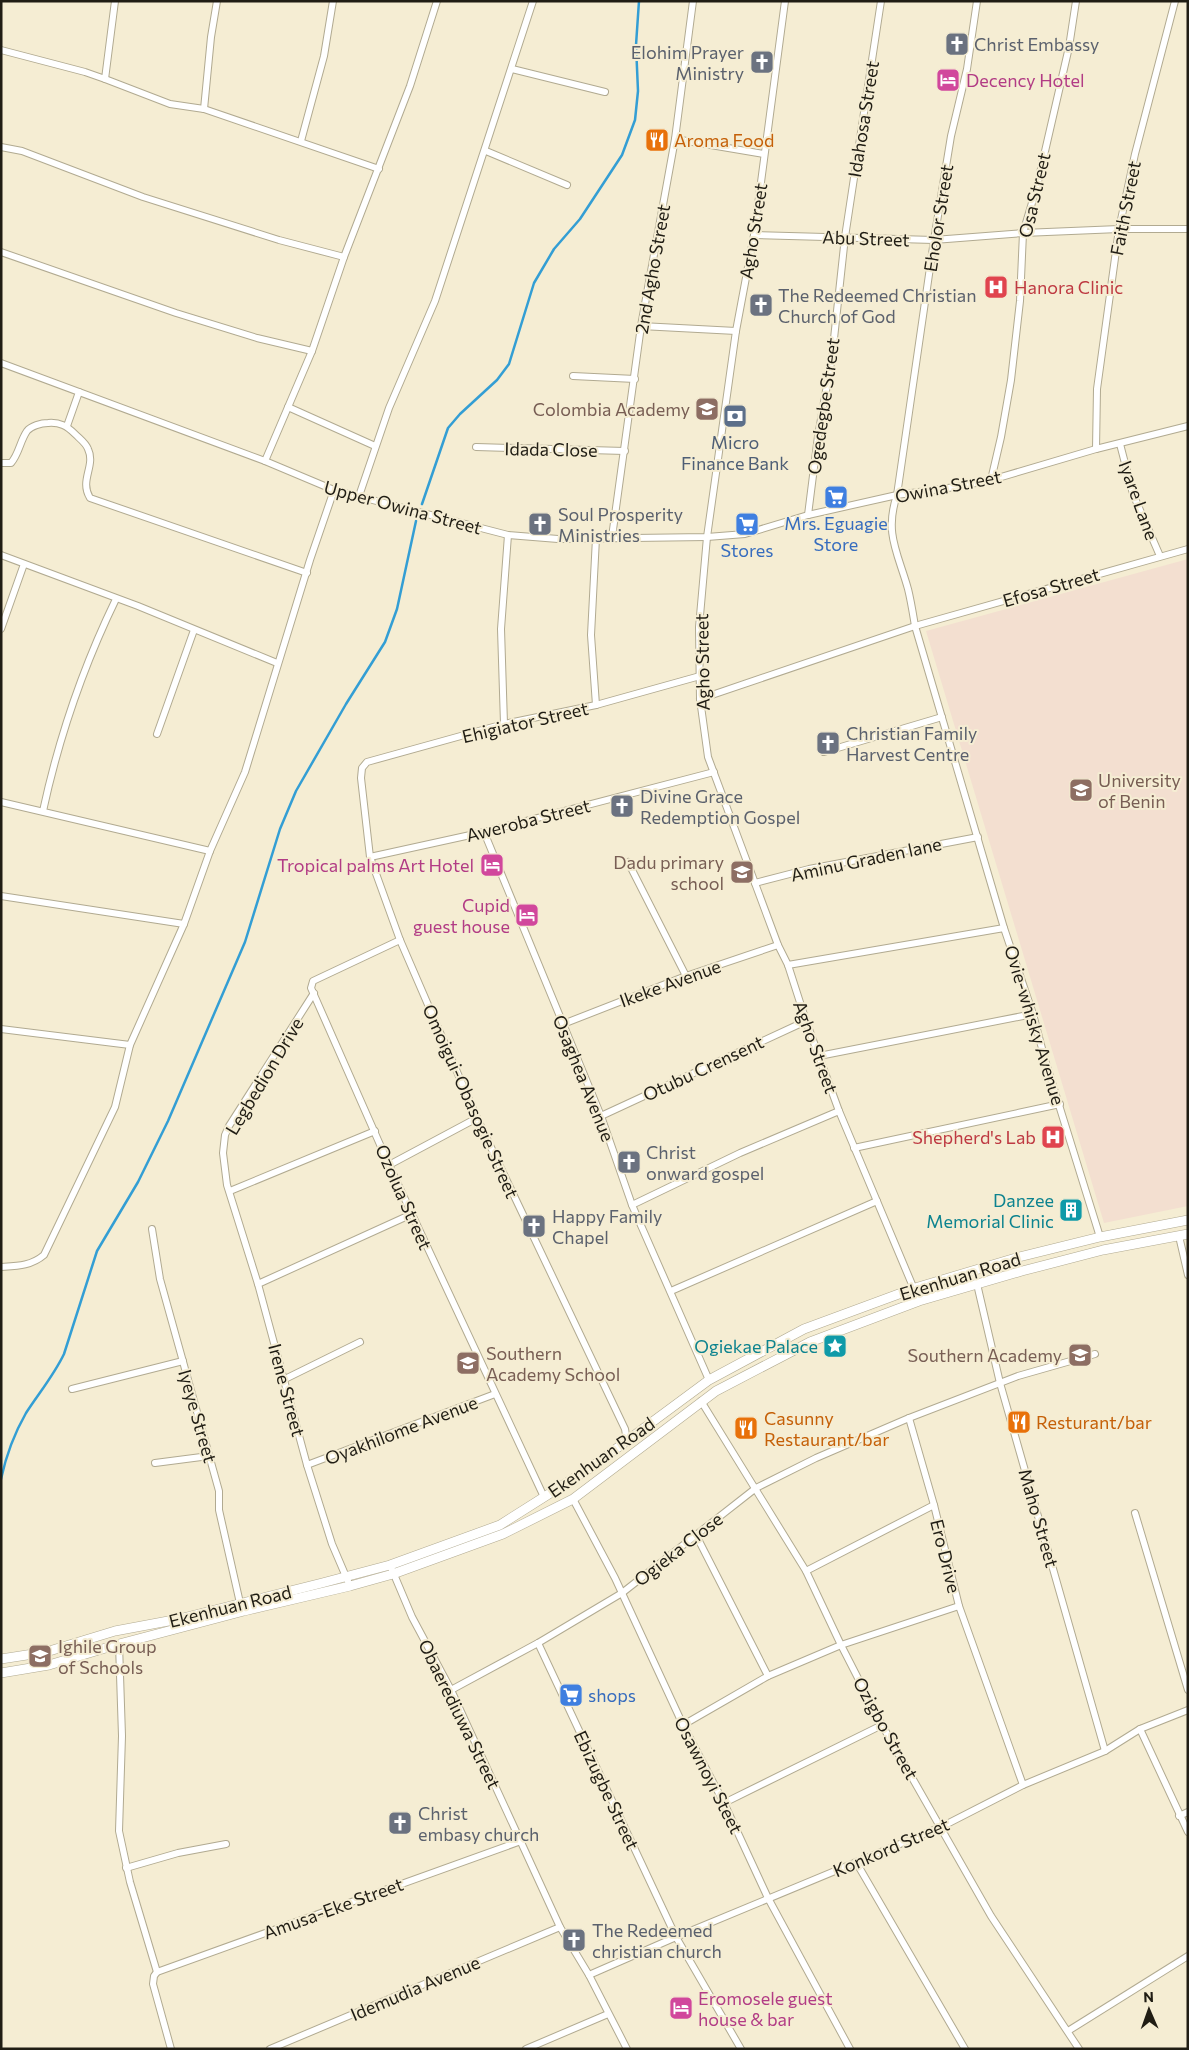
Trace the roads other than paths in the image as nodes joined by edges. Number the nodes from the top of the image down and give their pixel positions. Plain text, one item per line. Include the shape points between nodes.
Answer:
1 (115, 1) edge
2 (217, 1) edge
3 (333, 1) edge
4 (437, 1) edge
5 (533, 1) edge
6 (693, 1) edge
7 (785, 1) edge
8 (881, 1) edge
9 (977, 1) edge
10 (1076, 1) edge
11 (1175, 1) edge
12 (1, 50) edge
13 (512, 69) junction
14 (105, 79) junction
15 (605, 92) dead end
16 (204, 109) junction
17 (675, 139) junction
18 (301, 141) junction
19 (1, 147) edge
20 (486, 151) junction
21 (764, 154) junction
22 (379, 169) junction
23 (567, 184) dead end
24 (1119, 229) junction
25 (1188, 229) edge
26 (1023, 233) junction
27 (754, 235) junction
28 (845, 237) junction
29 (934, 240) junction
30 (1, 252) edge
31 (344, 257) junction
32 (641, 326) junction
33 (736, 331) junction
34 (312, 351) junction
35 (1, 363) edge
36 (573, 376) dead end
37 (635, 379) junction
38 (79, 392) junction
39 (288, 407) junction
40 (1188, 418) edge
41 (67, 426) junction
42 (1187, 426) edge
43 (1120, 444) junction
44 (375, 446) junction
45 (476, 448) dead end
46 (1096, 449) junction
47 (625, 451) junction
48 (265, 461) junction
49 (1, 463) edge
50 (990, 480) junction
51 (334, 490) junction
52 (898, 495) junction
53 (359, 496) junction
54 (808, 515) junction
55 (508, 535) junction
56 (612, 537) junction
57 (707, 537) junction
58 (596, 538) junction
59 (1188, 549) edge
60 (1, 556) edge
61 (1160, 556) junction
62 (24, 564) junction
63 (307, 573) junction
64 (116, 599) junction
65 (915, 626) junction
66 (1, 629) edge
67 (194, 630) junction
68 (278, 663) junction
69 (700, 676) junction
70 (700, 698) junction
71 (596, 705) junction
72 (942, 717) junction
73 (504, 724) junction
74 (157, 734) dead end
75 (824, 752) dead end
76 (714, 772) junction
77 (361, 778) joint
78 (1, 802) edge
79 (43, 811) junction
80 (484, 832) junction
81 (978, 836) junction
82 (210, 851) junction
83 (370, 857) junction
84 (628, 862) dead end
85 (755, 883) junction
86 (1, 896) edge
87 (184, 924) junction
88 (1004, 928) junction
89 (400, 940) junction
90 (778, 945) junction
91 (788, 965) junction
92 (686, 976) junction
93 (314, 993) junction
94 (1033, 1014) junction
95 (806, 1021) junction
96 (564, 1024) junction
97 (1, 1029) edge
98 (130, 1046) junction
99 (819, 1056) junction
100 (1060, 1104) junction
101 (839, 1111) junction
102 (601, 1116) junction
103 (477, 1118) junction
104 (375, 1131) junction
105 (854, 1148) junction
106 (389, 1165) junction
107 (230, 1191) junction
108 (877, 1201) junction
109 (632, 1205) junction
110 (412, 1214) junction
111 (1188, 1220) edge
112 (152, 1230) dead end
113 (1183, 1235) edge
114 (1100, 1237) junction
115 (1, 1267) edge
116 (1188, 1275) edge
117 (258, 1284) junction
118 (977, 1284) junction
119 (915, 1288) junction
120 (670, 1291) junction
121 (919, 1302) junction
122 (360, 1342) dead end
123 (1095, 1354) dead end
124 (183, 1361) junction
125 (285, 1379) junction
126 (709, 1380) junction
127 (1000, 1383) junction
128 (72, 1389) dead end
129 (495, 1394) junction
130 (701, 1401) junction
131 (909, 1418) junction
132 (627, 1441) junction
133 (209, 1456) junction
134 (155, 1463) dead end
135 (308, 1465) junction
136 (756, 1488) junction
137 (544, 1497) junction
138 (573, 1499) junction
139 (934, 1506) junction
140 (1135, 1512) dead end
141 (696, 1535) junction
142 (390, 1565) junction
143 (806, 1571) junction
144 (393, 1574) junction
145 (346, 1577) junction
146 (350, 1586) junction
147 (622, 1593) junction
148 (240, 1603) junction
149 (958, 1606) junction
150 (538, 1643) junction
151 (120, 1644) junction
152 (841, 1645) junction
153 (1, 1659) edge
154 (1, 1673) edge
155 (768, 1676) junction
156 (451, 1690) junction
157 (1188, 1690) edge
158 (1188, 1710) edge
159 (683, 1724) junction
160 (882, 1725) junction
161 (1140, 1729) junction
162 (1105, 1751) junction
163 (1023, 1785) junction
164 (724, 1804) junction
165 (1188, 1812) edge
166 (1179, 1816) junction
167 (941, 1827) junction
168 (1188, 1832) edge
169 (521, 1841) junction
170 (226, 1844) dead end
171 (856, 1862) junction
172 (126, 1868) junction
173 (768, 1898) junction
174 (560, 1927) junction
175 (676, 1936) junction
176 (1188, 1956) edge
177 (158, 1972) junction
178 (589, 1974) junction
179 (608, 2014) junction
180 (1068, 2031) junction
181 (172, 2049) edge
182 (270, 2049) edge
183 (526, 2049) edge
184 (627, 2049) edge
185 (741, 2049) edge
186 (850, 2049) edge
187 (965, 2049) edge
188 (1079, 2049) edge

1 - 14 street
2 - 16 street
3 - 18 street via 324,56
4 - 22 street
5 - 13 street
6 - 17 street, 2nd Agho Street
7 - 21 street, Agho Street
8 - 28 street, Idahosa Street
9 - 29 street, Eholor Street
10 - 26 street, Osa Street via 1069,48
11 - 24 street, Faith Street
12 - 14 street
13 - 15 street
13 - 20 street
14 - 16 street via 170,104
16 - 18 street
17 - 21 street
17 - 32 street, 2nd Agho Street
18 - 22 street
19 - 31 street via 22,151 143,197
20 - 23 street
20 - 44 street via 435,301
21 - 27 street, Agho Street
22 - 31 street
24 - 25 street, Abu Street
24 - 26 street, Abu Street
24 - 46 street, Faith Street via 1097,389
26 - 29 street, Abu Street
26 - 50 street, Osa Street via 1020,301 1011,380
27 - 28 street, Abu Street
27 - 33 street, Agho Street
28 - 29 street, Abu Street
28 - 54 street, Ogedegbe Street via 832,357
29 - 52 street, Eholor Street
30 - 34 street via 257,338
31 - 34 street
32 - 33 street
32 - 37 street, 2nd Agho Street
33 - 57 street, Agho Street
34 - 39 street
35 - 38 street, Upper Owina Street
36 - 37 street
37 - 47 street, 2nd Agho Street
38 - 41 street
38 - 48 street, Upper Owina Street
39 - 44 street
39 - 48 street
40 - 42 street
41 - 49 street via 55,422 41,423 28,430 15,459 11,463
41 - 63 street via 89,450 85,490 90,498
42 - 43 street, Owina Street
43 - 46 street, Owina Street
43 - 61 street, Iyare Lane via 1133,494
44 - 53 street
45 - 47 street, Idada Close
46 - 50 street, Owina Street
47 - 56 street, 2nd Agho Street
48 - 51 street, Upper Owina Street
50 - 52 street, Owina Street
51 - 53 street, Upper Owina Street
51 - 63 street
52 - 54 street, Owina Street
52 - 65 street, Eholor Street via 892,512 894,545 908,589
53 - 55 street, Upper Owina Street
54 - 57 street, Owina Street via 745,534
55 - 58 street, Upper Owina Street
55 - 73 street via 501,629
56 - 57 street, Upper Owina Street
56 - 58 street, Upper Owina Street
57 - 69 street, Agho Street via 699,627
58 - 71 street via 591,635
59 - 61 street, Efosa Street
60 - 62 street
61 - 65 street, Efosa Street
62 - 64 street
62 - 66 street
63 - 68 street
64 - 67 street
64 - 79 street via 94,643 73,700 53,764
65 - 70 street, Efosa Street
65 - 72 street, Ovie-whisky Avenue
67 - 68 street
67 - 74 street
68 - 82 street via 244,772
69 - 70 street, Agho Street
69 - 71 street, Ehigiator Street
70 - 76 street, Agho Street via 708,757
71 - 73 street, Ehigiator Street
72 - 75 street
72 - 81 street, Ovie-whisky Avenue
73 - 77 street, Ehigiator Street via 368,762 362,768
76 - 80 street, Aweroba Street
76 - 85 street, Agho Street
77 - 83 street, Omoigui-Obasogie Street
78 - 79 street
79 - 82 street
80 - 83 street, Aweroba Street
80 - 96 street, Osaghea Avenue
81 - 85 street, Aminu Graden lane via 809,869
81 - 88 street, Ovie-whisky Avenue
82 - 87 street
83 - 89 street, Omoigui-Obasogie Street
84 - 92 street
85 - 90 street, Agho Street
86 - 87 street
87 - 98 street
88 - 91 street, Ovie-whisky Avenue
88 - 94 street, Ovie-whisky Avenue
89 - 93 street via 314,981 311,988
89 - 103 street, Omoigui-Obasogie Street
90 - 91 street, Agho Street
90 - 92 street, Ikeke Avenue
91 - 95 street, Agho Street
92 - 96 street, Ikeke Avenue
93 - 104 street, Ozolua Street
93 - 107 street, Legbedion Drive via 225,1135 223,1153
94 - 99 street
94 - 100 street, Ovie-whisky Avenue
95 - 99 street, Agho Street
95 - 102 street, Otubu Crensent
96 - 102 street, Osaghea Avenue
97 - 98 street
98 - 115 street via 115,1107 44,1255 25,1265
99 - 101 street, Agho Street
100 - 105 street
100 - 114 street, Ovie-whisky Avenue
101 - 105 street, Agho Street
101 - 109 street via 740,1153
102 - 109 street, Osaghea Avenue
103 - 106 street
103 - 132 street, Omoigui-Obasogie Street via 625,1429
104 - 106 street, Ozolua Street
104 - 107 street
105 - 108 street, Agho Street
106 - 110 street, Ozolua Street
107 - 117 street, Irene Street
108 - 119 street, Agho Street
108 - 120 street
109 - 120 street, Osaghea Avenue
110 - 117 street
110 - 129 street, Ozolua Street
111 - 114 main road, Ekenhuan Road
112 - 124 street, Iyeye Street via 160,1279
113 - 116 street
113 - 118 main road, Ekenhuan Road via 1103,1250
114 - 119 main road, Ekenhuan Road
117 - 125 street, Irene Street
118 - 121 main road, Ekenhuan Road
118 - 127 street, Maho Street
119 - 121 street, Agho Street
119 - 126 main road, Ekenhuan Road via 804,1329
120 - 126 street, Osaghea Avenue
121 - 130 main road, Ekenhuan Road via 810,1342
122 - 125 street
123 - 127 street
124 - 128 street
124 - 133 street, Iyeye Street
125 - 135 street, Irene Street
126 - 132 main road, Ekenhuan Road
127 - 131 street
127 - 162 street, Maho Street
129 - 135 street, Oyakhilome Avenue
129 - 137 street, Ozolua Street
130 - 136 street, Ozigbo Street
130 - 138 main road, Ekenhuan Road
131 - 136 street, Ogieka Close
131 - 139 street, Ero Drive
132 - 137 main road, Ekenhuan Road via 574,1480
133 - 134 street
133 - 148 street, Iyeye Street via 219,1491 220,1510
135 - 145 street, Irene Street via 332,1544
136 - 141 street, Ogieka Close
136 - 143 street, Ozigbo Street
137 - 142 main road, Ekenhuan Road via 500,1525
138 - 144 main road, Ekenhuan Road via 502,1534
138 - 147 street, Osawnoyi Steet
139 - 143 street
139 - 149 street, Ero Drive
140 - 157 street
141 - 147 street, Ogieka Close
141 - 155 street
142 - 144 street, Obaerediuwa Street
142 - 145 main road, Ekenhuan Road
143 - 152 street, Ozigbo Street
144 - 146 main road, Ekenhuan Road
144 - 156 street, Obaerediuwa Street
145 - 146 street, Irene Street
145 - 148 main road, Ekenhuan Road
146 - 151 main road, Ekenhuan Road
147 - 150 street, Ogieka Close
147 - 159 street, Osawnoyi Steet
148 - 153 main road, Ekenhuan Road via 116,1631 46,1652
149 - 152 street
149 - 163 street, Ero Drive
150 - 156 street, Ogieka Close
150 - 175 street, Ebizugbe Street
151 - 154 main road, Ekenhuan Road via 49,1665
151 - 172 street via 119,1831
152 - 155 street
152 - 160 street, Ozigbo Street
155 - 159 street
156 - 169 street, Obaerediuwa Street
158 - 161 street, Konkord Street
159 - 164 street, Osawnoyi Steet
160 - 164 street
160 - 167 street, Ozigbo Street
161 - 162 street, Konkord Street
161 - 166 street
162 - 163 street, Konkord Street
163 - 167 street, Konkord Street
164 - 173 street, Osawnoyi Steet
165 - 166 street
166 - 168 street
167 - 171 street, Konkord Street
167 - 180 street, Ozigbo Street via 991,1916
169 - 174 street, Obaerediuwa Street
169 - 177 street, Amusa-Eke Street
170 - 172 street
171 - 173 street, Konkord Street
171 - 187 street
172 - 177 street
173 - 175 street, Konkord Street
173 - 186 street, Osawnoyi Steet
174 - 178 street, Obaerediuwa Street
174 - 182 street, Idemudia Avenue
175 - 178 street, Konkord Street
175 - 185 street, Ebizugbe Street
176 - 180 street
177 - 181 street via 153,1984
178 - 179 street, Obaerediuwa Street
179 - 183 street
179 - 184 street, Obaerediuwa Street
180 - 188 street, Ozigbo Street

